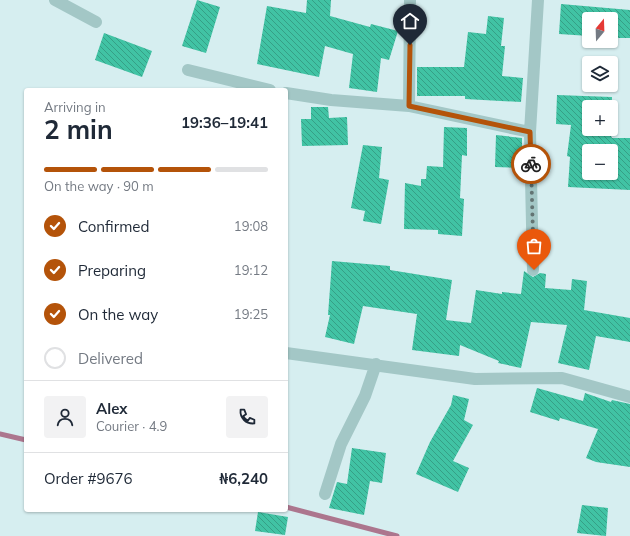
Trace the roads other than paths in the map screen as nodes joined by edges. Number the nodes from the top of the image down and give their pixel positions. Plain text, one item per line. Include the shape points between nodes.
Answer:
1 (54, 0) edge
2 (410, 0) edge
3 (538, 0) edge
4 (96, 22) dead end
5 (188, 70) dead end
6 (262, 88) edge
7 (288, 92) edge
8 (409, 106) junction
9 (530, 132) junction
10 (534, 270) dead end
11 (288, 353) edge
12 (376, 364) junction
13 (630, 397) edge
14 (325, 494) dead end

1 - 4 street
2 - 8 street
3 - 9 street
5 - 6 street
7 - 8 street via 331,100
8 - 9 street
9 - 10 street
11 - 12 street
12 - 13 street via 475,378 562,378
12 - 14 street via 365,396 341,444

